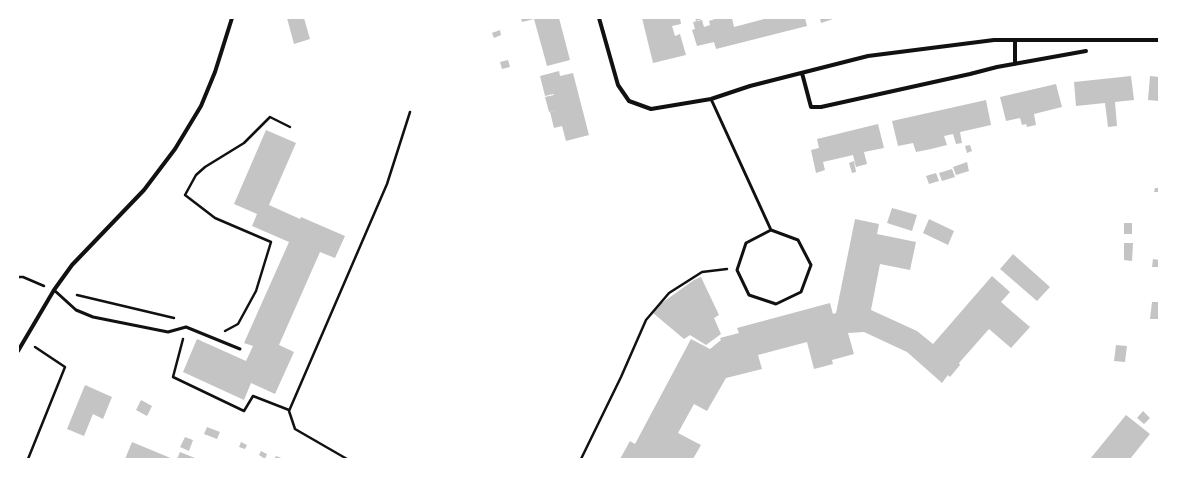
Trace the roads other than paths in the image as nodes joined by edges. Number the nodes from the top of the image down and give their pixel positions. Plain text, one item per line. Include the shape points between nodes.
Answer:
1 (232, 18) edge
2 (599, 18) edge
3 (1015, 40) junction
4 (1159, 40) edge
5 (1086, 52) dead end
6 (1015, 64) junction
7 (802, 73) junction
8 (711, 99) junction
9 (771, 230) junction
10 (54, 290) junction
11 (240, 349) dead end
12 (18, 351) edge

1 - 10 street via 201,106 175,149 144,190 72,265
2 - 8 street via 618,85 629,101 652,109
3 - 4 street
3 - 6 street
3 - 7 street via 994,40 868,56
5 - 6 street
6 - 7 street via 821,107 811,107
7 - 8 street
8 - 9 lane
9 - 9 lane via 798,240 811,265 802,292 776,304 749,295 737,270 746,243
10 - 11 lane via 76,310 94,317 168,332 186,327
10 - 12 street

